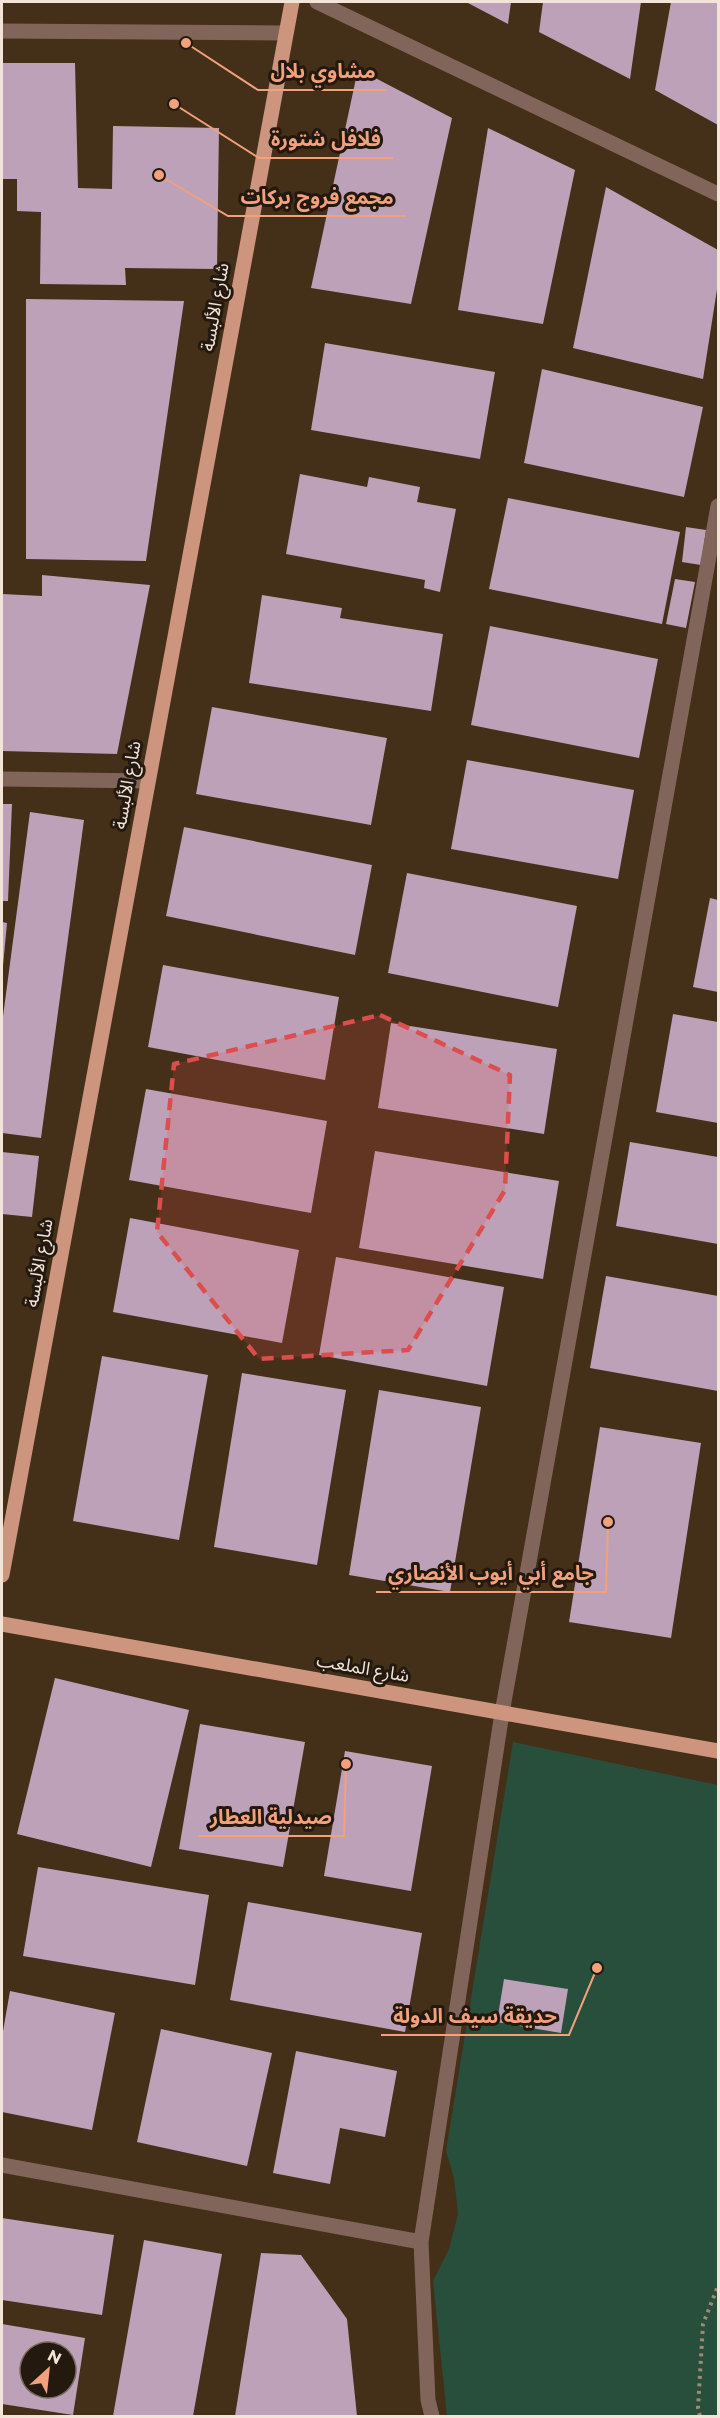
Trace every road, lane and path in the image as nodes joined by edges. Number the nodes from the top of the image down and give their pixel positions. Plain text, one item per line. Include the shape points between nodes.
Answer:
1 (292, 2) edge
2 (317, 2) edge
3 (2, 31) edge
4 (285, 33) junction
5 (718, 194) edge
6 (718, 506) edge
7 (2, 779) edge
8 (148, 781) junction
9 (2, 1575) edge
10 (2, 1624) edge
11 (502, 1713) junction
12 (718, 1751) edge
13 (2, 2165) edge
14 (421, 2242) junction
15 (718, 2286) edge
16 (432, 2416) edge
17 (700, 2416) edge

1 - 4 main road, شارع الألبسة
2 - 5 street
3 - 4 street
4 - 8 main road, شارع الألبسة
6 - 11 street
7 - 8 street
8 - 9 main road, شارع الألبسة
10 - 11 main road, شارع الملعب
11 - 12 main road, شارع الملعب
11 - 14 street
13 - 14 street
14 - 16 street
15 - 17 path via 703,2324

